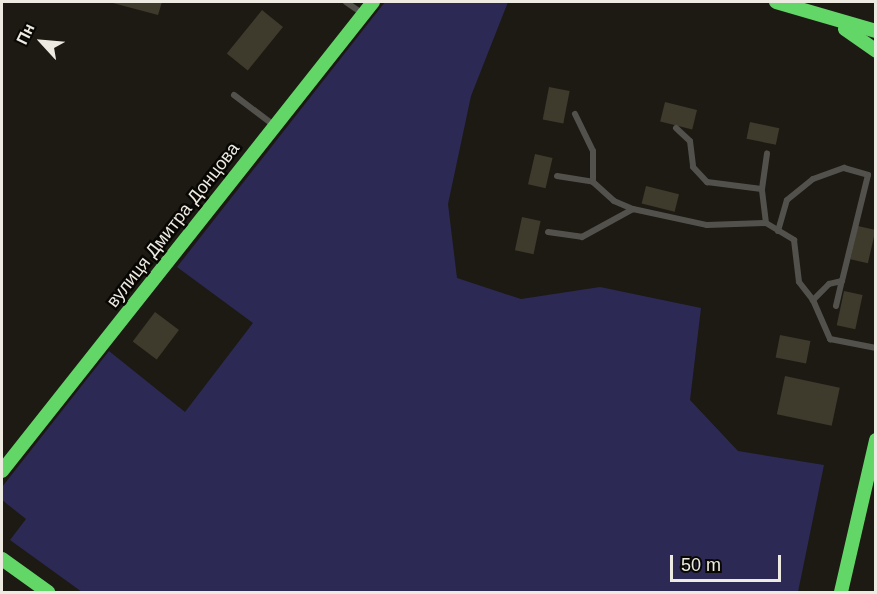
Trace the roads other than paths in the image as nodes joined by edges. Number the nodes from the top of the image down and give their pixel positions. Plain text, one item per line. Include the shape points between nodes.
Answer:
1 (346, 2) edge
2 (373, 2) edge
3 (776, 2) edge
4 (363, 14) junction
5 (826, 18) junction
6 (876, 31) edge
7 (876, 51) edge
8 (234, 95) dead end
9 (575, 114) dead end
10 (275, 126) junction
11 (676, 128) dead end
12 (767, 153) dead end
13 (557, 176) dead end
14 (593, 183) junction
15 (762, 189) junction
16 (633, 209) junction
17 (766, 224) junction
18 (778, 231) junction
19 (548, 232) dead end
20 (842, 281) junction
21 (813, 300) junction
22 (836, 306) dead end
23 (876, 348) edge
24 (876, 440) edge
25 (2, 471) edge
26 (2, 560) edge
27 (48, 592) edge
28 (842, 592) edge

1 - 4 lane
2 - 4 street, вулиця Дмитра Донцова
3 - 5 street
4 - 10 street, вулиця Дмитра Донцова
5 - 6 street
5 - 7 street
8 - 10 lane
9 - 14 lane via 593,151
10 - 25 street, вулиця Дмитра Донцова
11 - 15 lane via 690,141 693,167 707,182
12 - 15 lane
13 - 14 lane
14 - 16 lane via 614,201
15 - 17 lane
16 - 17 lane via 707,225
16 - 19 lane via 582,237
17 - 18 lane
18 - 20 lane via 788,200 813,179 844,168 868,175
18 - 21 lane via 794,240 799,282
20 - 21 lane via 829,284
20 - 22 lane
21 - 23 lane via 830,339
24 - 28 street
26 - 27 street

